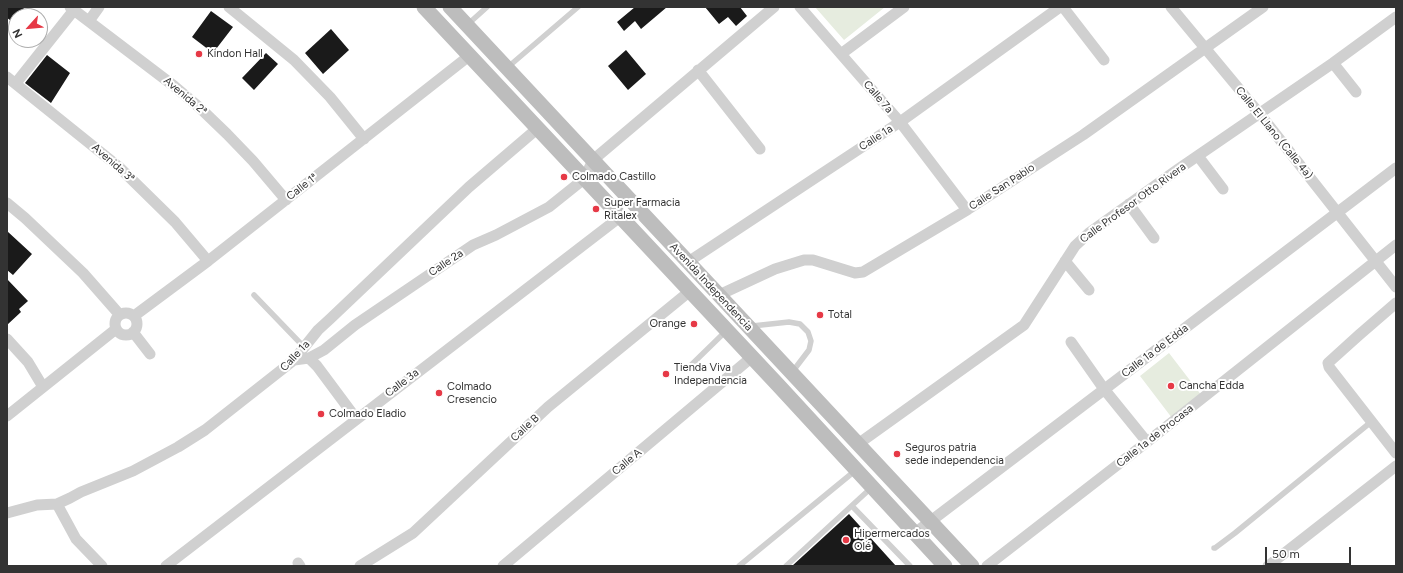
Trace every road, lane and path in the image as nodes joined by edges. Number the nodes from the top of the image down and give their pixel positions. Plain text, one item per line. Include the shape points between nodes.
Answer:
1 (99, 7) edge
2 (229, 7) edge
3 (424, 7) edge
4 (450, 7) edge
5 (487, 7) edge
6 (578, 7) edge
7 (774, 7) edge
8 (800, 7) edge
9 (904, 7) edge
10 (1060, 7) edge
11 (1063, 7) edge
12 (1171, 7) edge
13 (1263, 7) edge
14 (72, 9) edge
15 (1395, 19) edge
16 (88, 21) junction
17 (466, 25) junction
18 (1205, 48) junction
19 (841, 54) junction
20 (470, 56) junction
21 (1104, 60) dead end
22 (1333, 63) junction
23 (507, 68) junction
24 (698, 70) junction
25 (11, 80) edge
26 (1356, 92) dead end
27 (1259, 113) junction
28 (900, 122) junction
29 (538, 128) junction
30 (364, 139) junction
31 (760, 149) dead end
32 (1198, 156) junction
33 (592, 160) junction
34 (1396, 168) edge
35 (584, 179) junction
36 (1222, 189) dead end
37 (286, 200) junction
38 (7, 203) edge
39 (1129, 204) junction
40 (967, 210) junction
41 (1338, 213) junction
42 (620, 217) junction
43 (1154, 238) dead end
44 (1396, 245) edge
45 (208, 261) junction
46 (1065, 261) junction
47 (1376, 261) junction
48 (688, 262) junction
49 (1396, 287) edge
50 (1089, 290) dead end
51 (690, 291) junction
52 (254, 295) dead end
53 (719, 295) junction
54 (1396, 304) edge
55 (119, 314) junction
56 (134, 316) junction
57 (747, 326) junction
58 (116, 329) junction
59 (134, 332) junction
60 (730, 335) junction
61 (7, 339) edge
62 (1071, 342) dead end
63 (304, 347) junction
64 (150, 354) dead end
65 (752, 357) junction
66 (309, 358) junction
67 (294, 360) junction
68 (686, 370) dead end
69 (791, 373) junction
70 (43, 387) junction
71 (1104, 389) junction
72 (818, 402) junction
73 (805, 414) junction
74 (7, 416) edge
75 (358, 417) junction
76 (1371, 422) junction
77 (1147, 442) junction
78 (858, 444) junction
79 (1396, 453) edge
80 (1396, 466) edge
81 (856, 470) junction
82 (872, 487) junction
83 (57, 504) junction
84 (852, 506) junction
85 (7, 513) edge
86 (930, 522) junction
87 (915, 533) junction
88 (1214, 548) dead end
89 (102, 566) edge
90 (166, 566) edge
91 (360, 566) edge
92 (502, 566) edge
93 (739, 566) edge
94 (786, 566) edge
95 (910, 566) edge
96 (945, 566) edge
97 (972, 566) edge
98 (987, 566) edge
99 (1268, 566) edge

1 - 16 street
2 - 30 street via 307,73
3 - 20 main road, Avenida Independencia
4 - 17 main road, Avenida Independencia
5 - 17 lane
6 - 23 lane
7 - 24 street
8 - 19 street, Calle 7a
9 - 19 street
10 - 28 street, Calle 1a
11 - 21 street
12 - 18 street, Calle El Llano (Calle 4a)
13 - 18 street, Calle San Pablo
14 - 16 street, Avenida 2ª
14 - 25 street
15 - 22 street, Calle Profesor Otto Rivera
16 - 37 street, Avenida 2ª via 200,108 253,161
17 - 23 main road, Avenida Independencia
18 - 27 street, Calle El Llano (Calle 4a)
18 - 40 street, Calle San Pablo via 1083,135
19 - 28 street, Calle 7a
20 - 29 main road, Avenida Independencia
20 - 30 street, Calle 1ª
22 - 26 street
22 - 27 street, Calle Profesor Otto Rivera
23 - 33 main road, Avenida Independencia
24 - 31 street
24 - 33 street
25 - 45 street, Avenida 3ª via 119,167 175,222
27 - 32 street, Calle Profesor Otto Rivera
27 - 41 street, Calle El Llano (Calle 4a)
28 - 40 street, Calle 7a
28 - 48 street, Calle 1a
29 - 35 main road, Avenida Independencia
29 - 63 street, Calle 1a via 469,187 318,330
30 - 37 street, Calle 1ª
32 - 36 street
32 - 39 street, Calle Profesor Otto Rivera
33 - 35 street, Calle 2a
33 - 48 main road, Avenida Independencia
34 - 41 street, Calle 1a de Edda
35 - 42 main road, Avenida Independencia
35 - 66 street, Calle 2a via 549,207 473,245
37 - 45 street, Calle 1ª
38 - 55 street via 83,273
39 - 43 street
39 - 46 street, Calle Profesor Otto Rivera via 1082,239
40 - 53 street, Calle San Pablo via 863,272 855,273 820,262 804,260 776,269
41 - 47 street, Calle El Llano (Calle 4a)
41 - 71 street, Calle 1a de Edda
42 - 51 main road, Avenida Independencia
42 - 75 street, Calle 3a
44 - 47 street, Calle 1a de Procasa
45 - 56 street, Calle 1ª
46 - 50 street
46 - 78 street, Calle Profesor Otto Rivera via 1022,327
47 - 49 street, Calle El Llano (Calle 4a)
47 - 77 street, Calle 1a de Procasa
48 - 53 main road, Avenida Independencia
51 - 60 main road, Avenida Independencia
51 - 91 street, Calle B via 548,407 413,533
52 - 63 lane
53 - 57 main road, Avenida Independencia
54 - 76 street via 1328,364
55 - 56 street via 129,312
55 - 58 street via 115,320
56 - 59 street via 137,326
57 - 60 main road
57 - 69 main road, Avenida Independencia
57 - 69 lane via 790,322 800,324 808,332 811,342 809,350
58 - 59 street via 124,335
58 - 70 street
59 - 64 street
60 - 65 main road, Avenida Independencia
60 - 68 lane
61 - 70 street via 28,362
62 - 71 street
63 - 67 street, Calle 1a
65 - 73 main road, Avenida Independencia
65 - 92 street, Calle A
66 - 67 street, Calle 2a
66 - 75 street via 318,366 352,413
67 - 83 street, Calle 1a via 205,430 178,447 133,471
69 - 72 main road, Avenida Independencia
70 - 74 street
71 - 77 street
71 - 86 street, Calle 1a de Edda
72 - 73 main road
72 - 78 main road, Avenida Independencia
73 - 81 main road, Avenida Independencia
75 - 90 street, Calle 3a
76 - 79 street
76 - 88 lane
77 - 98 street, Calle 1a de Procasa
78 - 86 main road, Avenida Independencia
80 - 99 street
81 - 82 main road, Avenida Independencia
81 - 93 lane
82 - 84 lane
82 - 87 main road, Avenida Independencia
83 - 85 street, Calle 1a via 37,505
83 - 89 street via 76,539
84 - 94 lane
84 - 95 lane
86 - 87 street, Calle 1a de Edda
86 - 97 main road, Avenida Independencia
87 - 96 main road, Avenida Independencia

